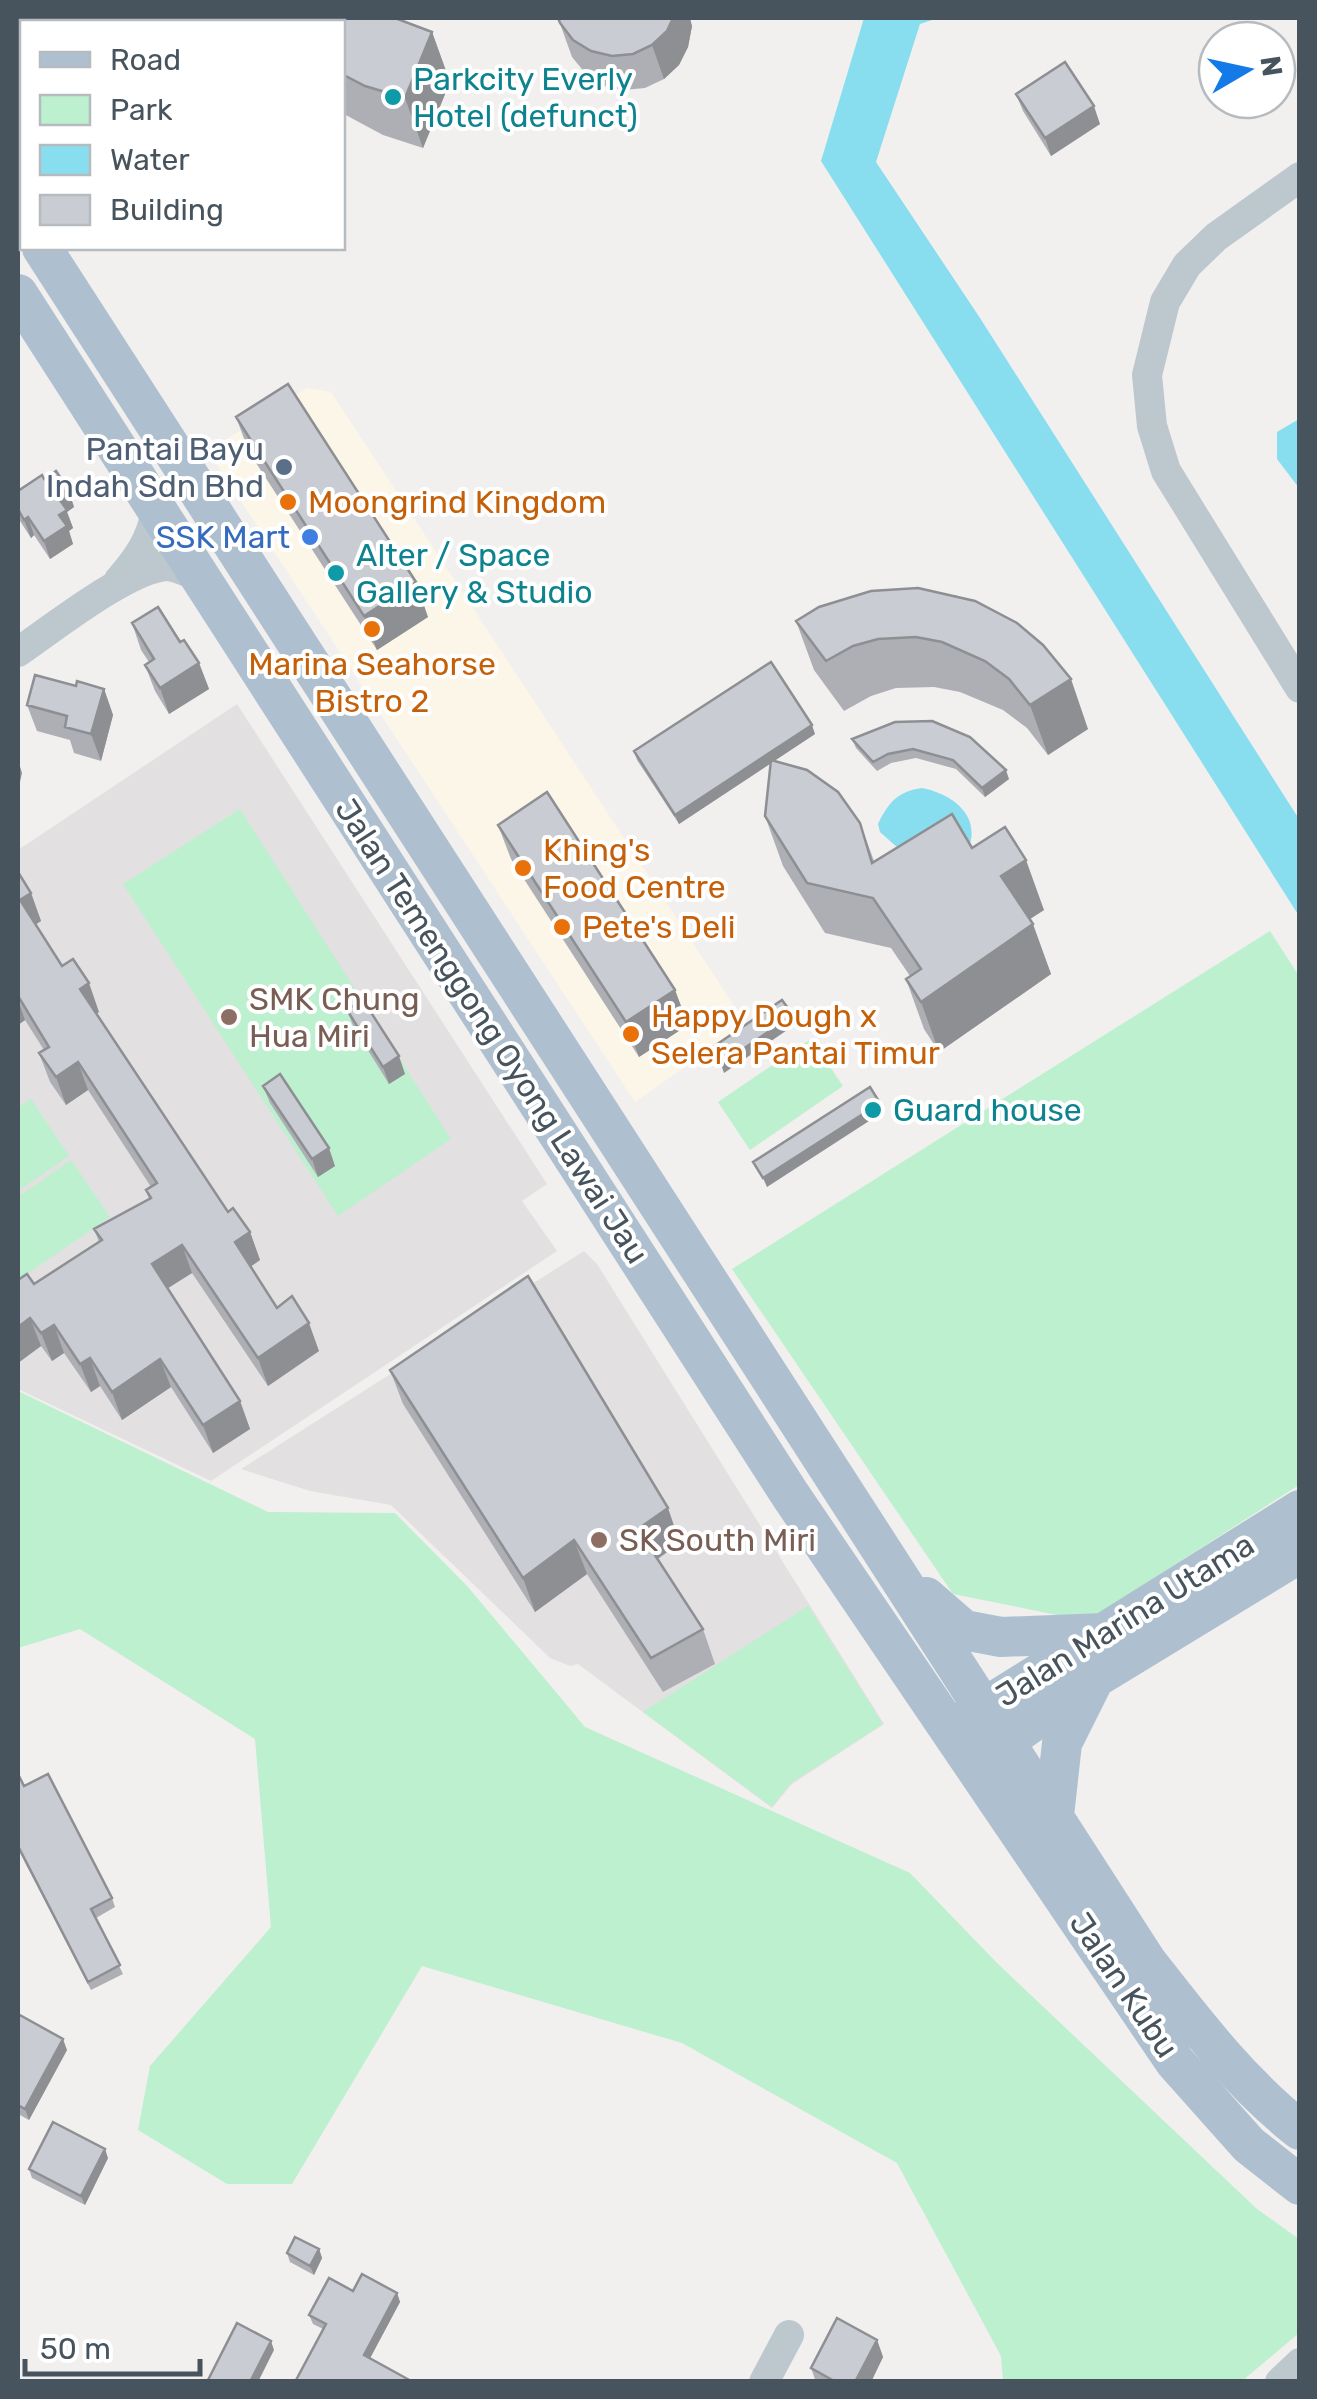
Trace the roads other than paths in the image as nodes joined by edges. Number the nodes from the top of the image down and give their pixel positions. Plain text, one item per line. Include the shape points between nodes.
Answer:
1 (1300, 177) edge
2 (43, 250) edge
3 (18, 285) edge
4 (18, 294) edge
5 (98, 331) junction
6 (120, 454) junction
7 (156, 510) junction
8 (202, 580) junction
9 (110, 590) junction
10 (18, 652) edge
11 (1300, 688) edge
12 (1300, 1510) edge
13 (1300, 1554) edge
14 (886, 1560) junction
15 (1106, 1632) junction
16 (1095, 1678) junction
17 (978, 1735) junction
18 (1054, 1816) junction
19 (1300, 2130) edge
20 (1300, 2184) edge
21 (789, 2335) dead end
22 (1300, 2362) edge
23 (764, 2382) edge
24 (1280, 2382) edge

1 - 11 street via 1187,266 1165,302 1147,375 1166,471
2 - 5 main road, Jalan Temenggong Oyong Lawai Jau
3 - 5 main road
4 - 6 main road, Jalan Temenggong Oyong Lawai Jau
5 - 6 main road
5 - 14 main road, Jalan Temenggong Oyong Lawai Jau
6 - 7 main road, Jalan Temenggong Oyong Lawai Jau
7 - 8 main road, Jalan Temenggong Oyong Lawai Jau
7 - 9 street via 144,549
8 - 9 street via 162,566
8 - 17 main road, Jalan Temenggong Oyong Lawai Jau via 790,1496
9 - 10 street
12 - 15 main road, Jalan Marina Utama
13 - 16 main road, Jalan Marina Utama
14 - 15 main road via 964,1630 1001,1637
14 - 17 main road, Jalan Temenggong Oyong Lawai Jau
15 - 17 main road, Jalan Marina Utama
16 - 17 main road, Jalan Marina Utama
16 - 18 main road via 1062,1743
17 - 18 main road, Jalan Kubu
17 - 20 main road, Jalan Kubu via 1175,2062 1248,2145
18 - 19 main road, Jalan Kubu via 1147,1962 1265,2102
21 - 23 street
22 - 24 street

